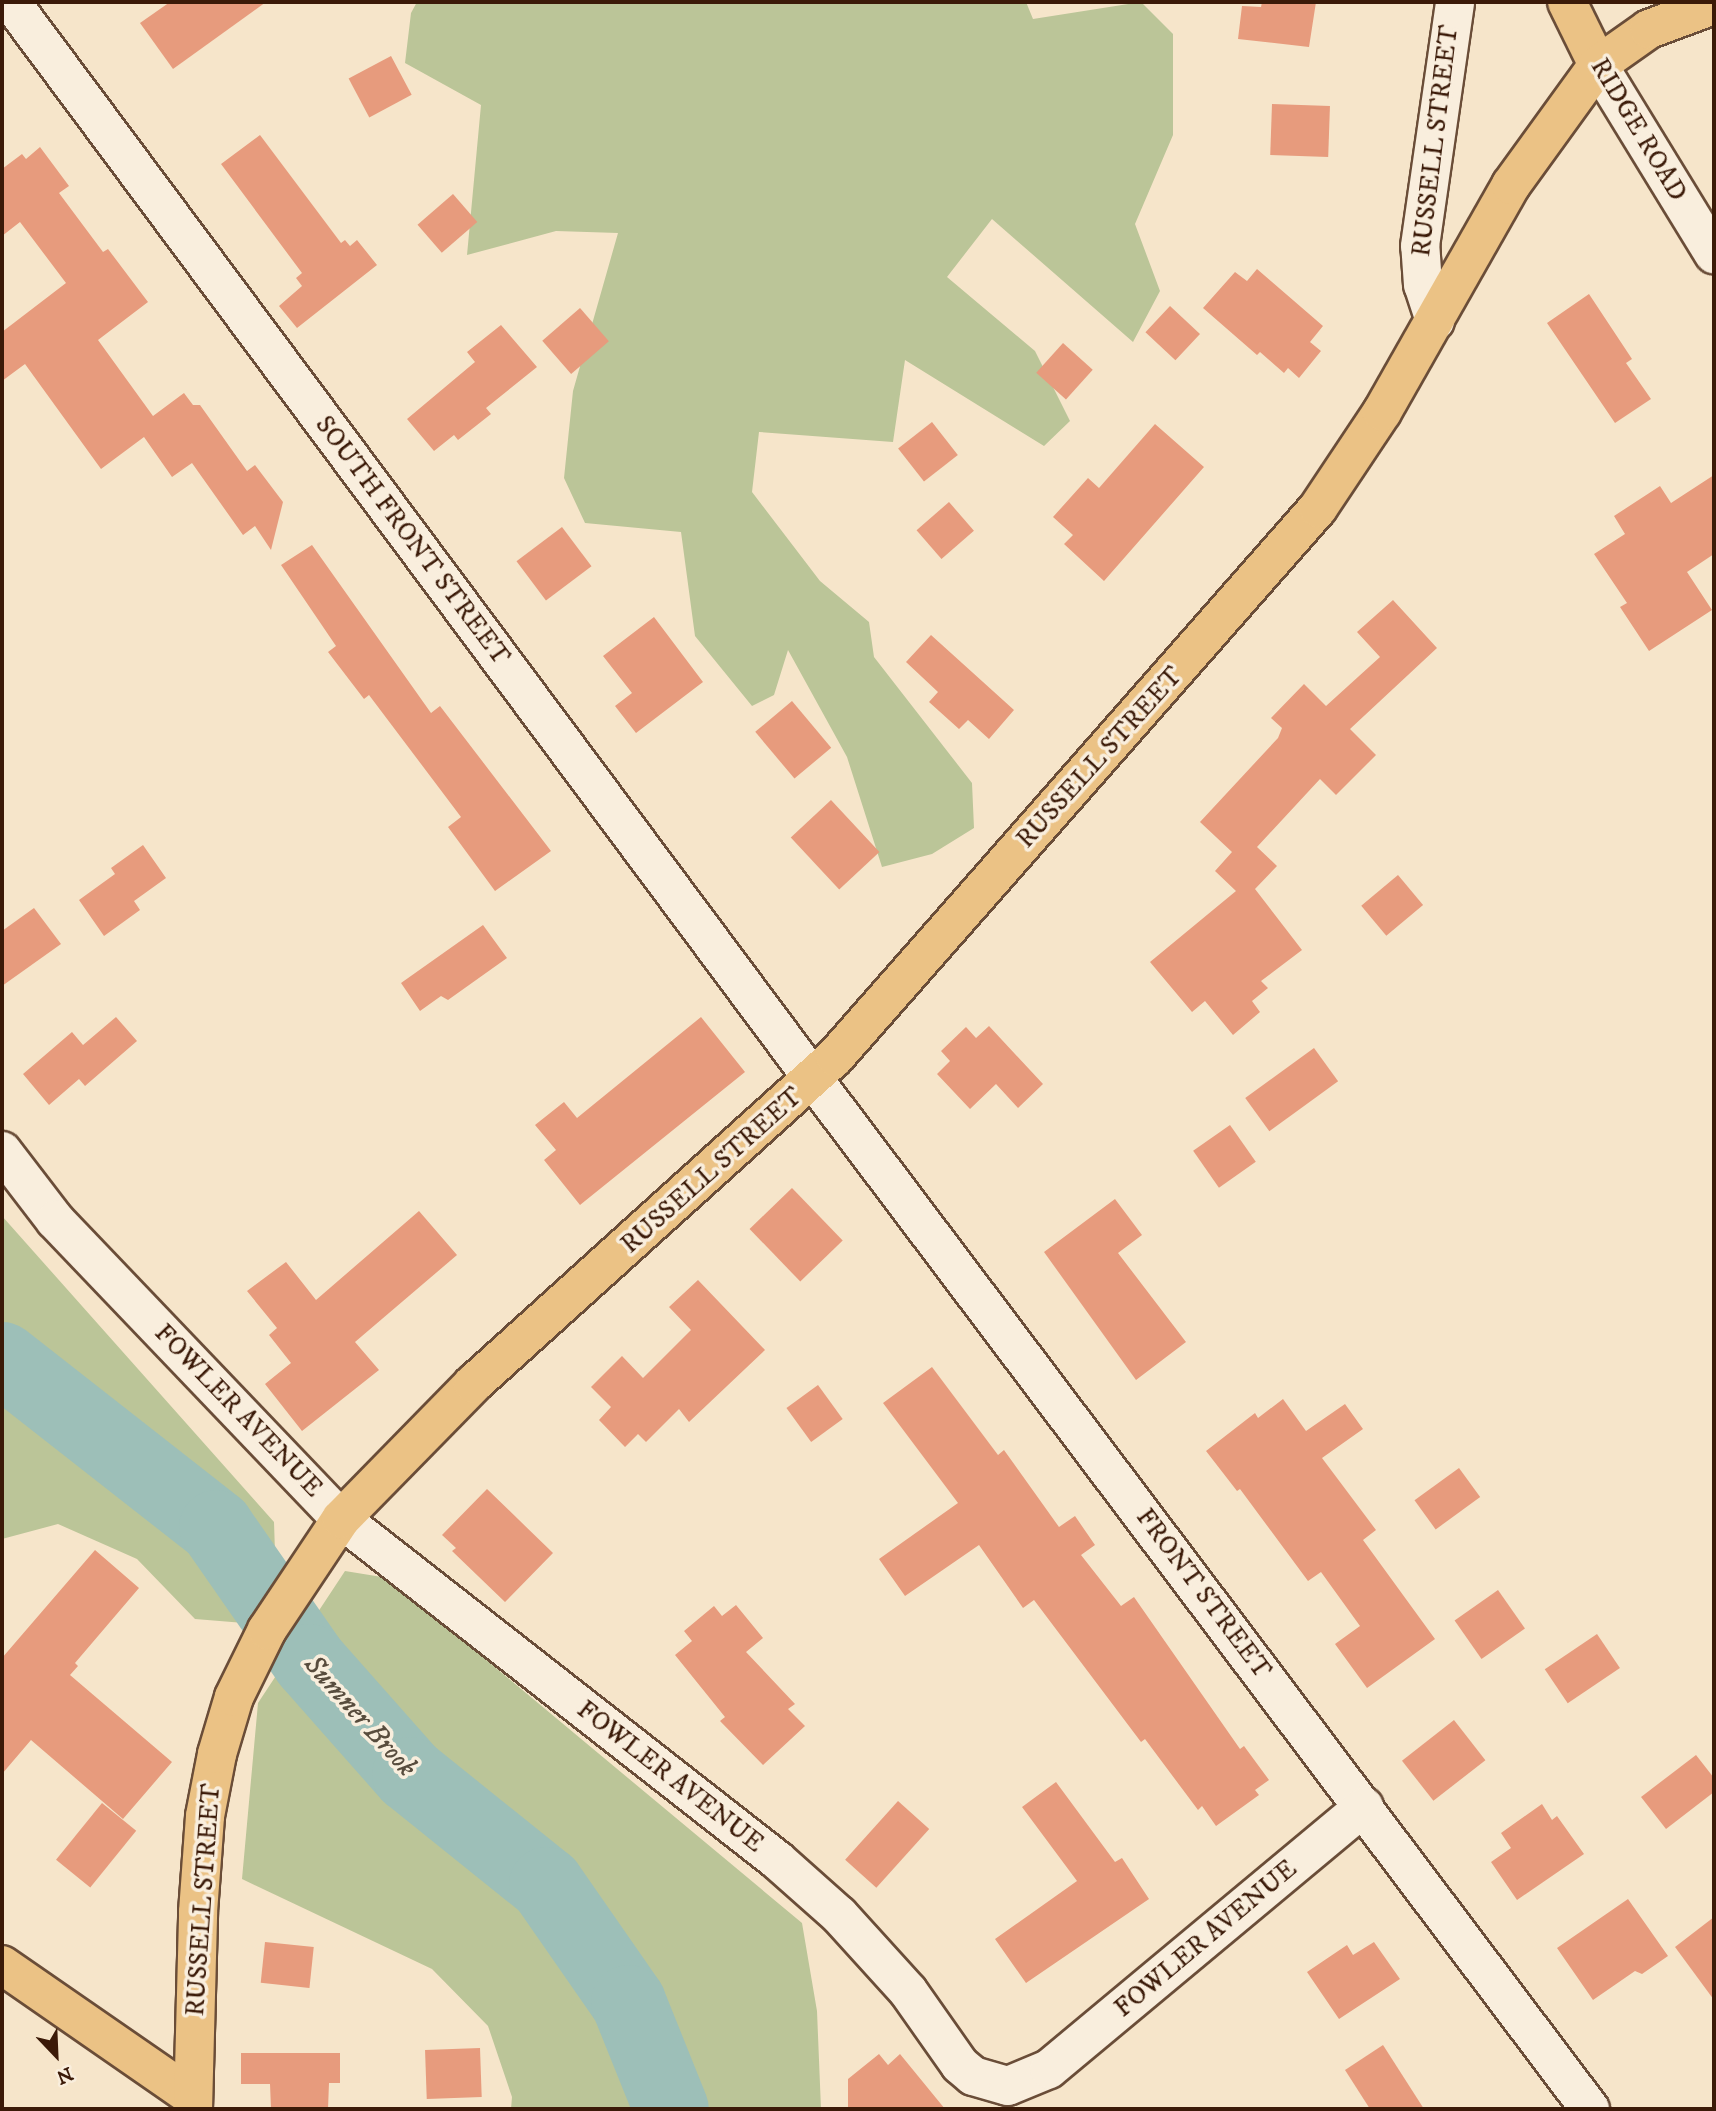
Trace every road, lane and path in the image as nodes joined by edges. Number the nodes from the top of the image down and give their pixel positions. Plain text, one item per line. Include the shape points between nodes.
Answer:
1 (11, 2) edge
2 (1455, 2) edge
3 (1567, 2) edge
4 (1714, 5) edge
5 (1598, 65) junction
6 (1714, 254) edge
7 (1435, 321) junction
8 (814, 1080) junction
9 (2, 1151) edge
10 (341, 1519) junction
11 (1364, 1807) junction
12 (2, 1965) edge
13 (192, 2102) edge
14 (1590, 2109) edge

1 - 8 street, SOUTH FRONT STREET
2 - 7 street, RUSSELL STREET via 1420,246 1423,285
3 - 5 main road, RIDGE ROAD
4 - 5 main road, RUSSELL STREET via 1649,29
5 - 6 street, RIDGE ROAD
5 - 7 main road, RUSSELL STREET via 1511,185
7 - 8 main road, RUSSELL STREET via 1318,508
8 - 10 main road, RUSSELL STREET via 473,1384
8 - 11 street, FRONT STREET
9 - 10 street, FOWLER AVENUE via 55,1220
10 - 11 street, FOWLER AVENUE via 777,1860 839,1916 908,1991 960,2065 991,2083 1024,2083 1049,2069
10 - 13 main road, RUSSELL STREET via 267,1630 234,1697 205,1816
11 - 14 street, FRONT STREET
12 - 13 main road

